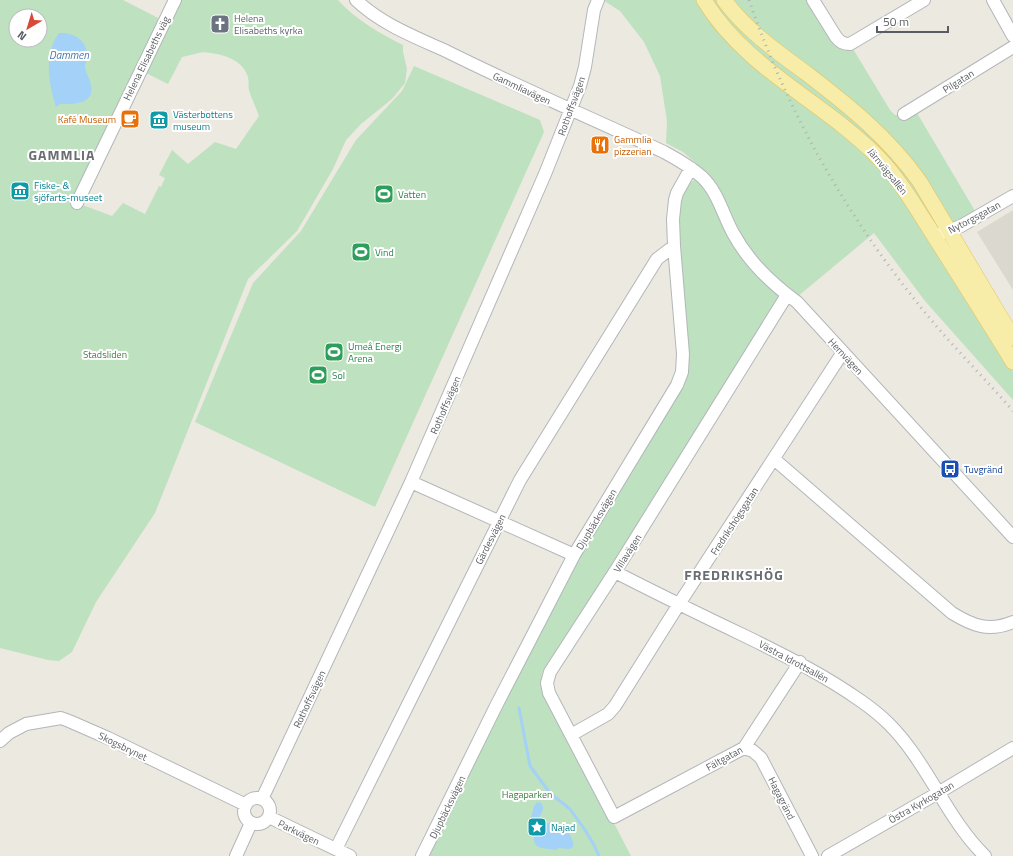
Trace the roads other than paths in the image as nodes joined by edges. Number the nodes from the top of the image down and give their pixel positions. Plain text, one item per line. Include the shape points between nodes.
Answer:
1 (175, 0) edge
2 (356, 0) edge
3 (598, 0) edge
4 (724, 0) edge
5 (814, 0) edge
6 (924, 0) edge
7 (993, 0) edge
8 (704, 2) edge
9 (1013, 36) edge
10 (1013, 47) edge
11 (570, 110) junction
12 (904, 114) dead end
13 (691, 168) junction
14 (1013, 196) edge
15 (77, 203) dead end
16 (949, 230) junction
17 (935, 237) junction
18 (674, 246) junction
19 (787, 295) junction
20 (1013, 338) edge
21 (843, 352) junction
22 (1013, 362) edge
23 (774, 459) junction
24 (411, 482) junction
25 (499, 521) junction
26 (1013, 537) edge
27 (574, 555) junction
28 (614, 572) junction
29 (679, 604) junction
30 (1013, 622) edge
31 (800, 662) junction
32 (571, 735) junction
33 (0, 741) edge
34 (744, 748) junction
35 (1013, 748) edge
36 (938, 793) junction
37 (262, 799) junction
38 (246, 805) junction
39 (270, 817) junction
40 (614, 817) joint
41 (251, 823) junction
42 (336, 849) junction
43 (236, 856) edge
44 (350, 856) edge
45 (422, 856) edge
46 (812, 856) edge
47 (828, 856) edge
48 (985, 856) edge

1 - 15 street, Helena Elisabeths väg
2 - 11 street, Gammliavägen via 376,16 401,30
3 - 11 street, Rothoffsvägen via 594,10 585,67
4 - 16 main road, Järnvägsallén via 757,36 852,108 882,135 913,171
5 - 6 street via 836,37 845,44 850,44
7 - 9 street
8 - 17 main road, Järnvägsallén via 744,50 843,126 878,157 907,194
10 - 12 street, Pilgatan
11 - 13 street, Gammliavägen via 664,152
11 - 24 street, Rothoffsvägen via 545,174
13 - 18 street, Djupbäcksvägen via 675,200
13 - 19 street, Hemvägen via 707,183 734,234 754,264
14 - 16 street, Nytorgsgatan via 961,226
16 - 17 street, Nytorgsgatan
16 - 20 main road, Järnvägsallén
17 - 22 main road, Järnvägsallén
18 - 25 street, Gärdesvägen via 657,259 520,480
18 - 27 street, Djupbäcksvägen via 683,354 682,372 677,385
19 - 21 street, Hemvägen via 797,302
19 - 28 street, Villavägen
21 - 23 street, Fredrikshögsgatan
21 - 26 street, Hemvägen
23 - 29 street, Fredrikshögsgatan
23 - 30 street via 952,613 974,625 992,627
24 - 25 street
24 - 37 street, Rothoffsvägen
25 - 27 street
25 - 42 street, Gärdesvägen
27 - 45 street, Djupbäcksvägen
28 - 29 street, Västra Idrottsallén
28 - 32 street, Villavägen via 550,672 547,683 549,694
29 - 31 street, Västra Idrottsallén
29 - 32 street, Fredrikshögsgatan via 615,706 608,714
31 - 34 street, Fältgatan
31 - 36 street, Västra Idrottsallén via 880,714 902,738
32 - 40 street, Villavägen
33 - 38 street, Skogsbrynet via 26,724 61,718 69,720
34 - 40 street, Fältgatan
34 - 46 street, Hagagränd via 761,758
35 - 36 street, Östra Kyrkogatan
36 - 47 street, Östra Kyrkogatan
36 - 48 street, Västra Idrottsallén via 975,847
37 - 38 street via 253,798
37 - 39 street via 270,807
38 - 41 street via 245,816
39 - 41 street via 258,825
39 - 42 street, Parkvägen
41 - 43 street
42 - 44 street, Parkvägen

